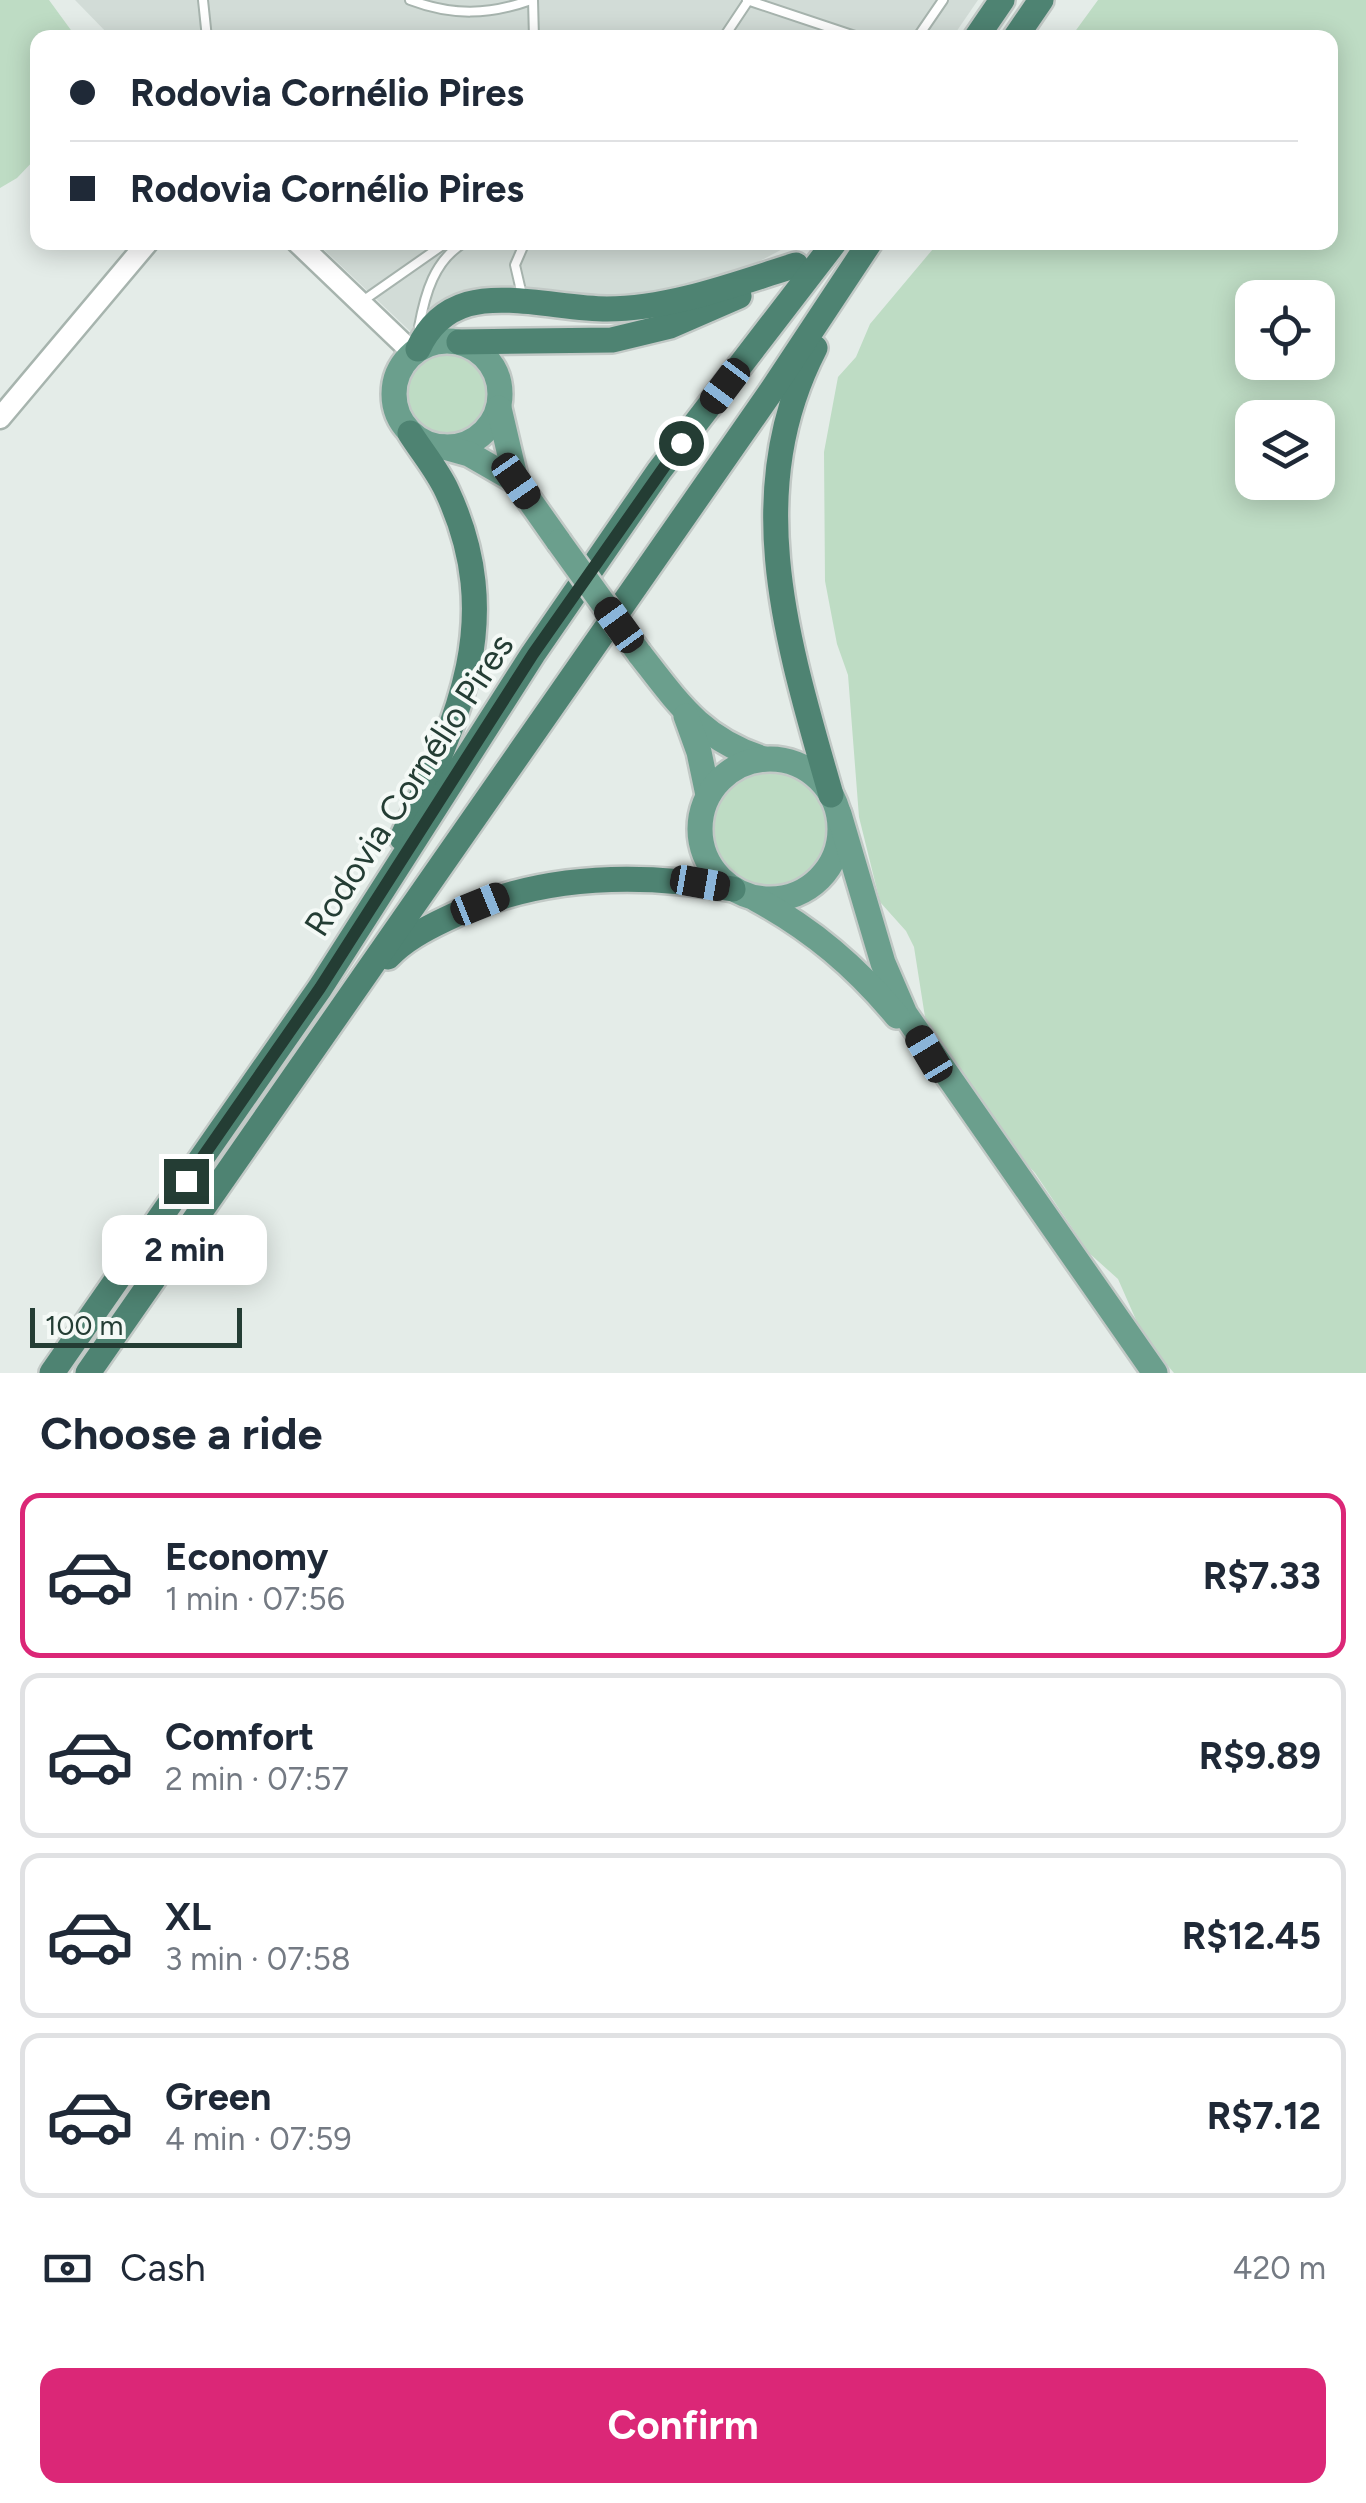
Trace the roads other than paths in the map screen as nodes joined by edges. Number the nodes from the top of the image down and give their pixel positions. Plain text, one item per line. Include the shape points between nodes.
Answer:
1 (203, 0) edge
2 (410, 0) edge
3 (532, 0) edge
4 (747, 0) edge
5 (942, 0) edge
6 (1002, 0) edge
7 (1041, 0) edge
8 (206, 30) edge
9 (534, 30) edge
10 (728, 30) edge
11 (838, 30) edge
12 (922, 30) edge
13 (981, 30) edge
14 (1020, 30) edge
15 (141, 250) edge
16 (306, 250) edge
17 (442, 250) edge
18 (447, 250) edge
19 (521, 250) edge
20 (819, 250) edge
21 (826, 250) edge
22 (864, 250) edge
23 (866, 250) edge
24 (796, 265) junction
25 (360, 303) junction
26 (526, 304) junction
27 (459, 342) junction
28 (415, 351) junction
29 (498, 408) junction
30 (0, 418) edge
31 (410, 433) junction
32 (444, 447) junction
33 (516, 481) junction
34 (684, 711) junction
35 (764, 759) junction
36 (708, 796) junction
37 (835, 804) junction
38 (743, 893) junction
39 (362, 924) junction
40 (336, 1017) junction
41 (929, 1054) junction
42 (52, 1373) edge
43 (88, 1373) edge
44 (1156, 1373) edge

1 - 8 lane
2 - 3 lane via 479,14
3 - 9 lane
4 - 10 lane
4 - 11 lane
5 - 12 lane
6 - 13 highway
7 - 14 highway
15 - 30 street
16 - 25 street
17 - 25 lane
18 - 28 lane via 424,300
19 - 26 lane via 516,282
20 - 24 highway
21 - 39 highway, Rodovia Cornélio Pires via 533,654
22 - 40 highway, Rodovia Cornélio Pires
23 - 37 highway via 804,370 788,417 774,504 777,569 799,681
24 - 26 highway via 643,306
24 - 27 highway via 670,326 612,340
25 - 28 street
26 - 28 highway via 461,306 442,316
27 - 28 main road
27 - 29 main road via 475,348 497,374
28 - 31 main road via 395,382 399,418
29 - 32 main road via 478,437
29 - 33 main road
31 - 32 main road
31 - 39 highway via 446,488 462,530 477,615 470,672 451,732
32 - 33 main road
33 - 34 main road, bridge
34 - 35 main road via 720,742
34 - 36 main road
35 - 36 main road via 732,771
35 - 37 main road via 803,767
36 - 38 main road via 702,847 717,875
37 - 38 main road via 840,837 819,879 776,899
37 - 41 main road via 883,963
38 - 40 highway via 668,879 541,885 502,895 421,931 395,950
38 - 41 main road via 854,966
39 - 42 highway, Rodovia Cornélio Pires
40 - 43 highway, Rodovia Cornélio Pires
41 - 44 main road

